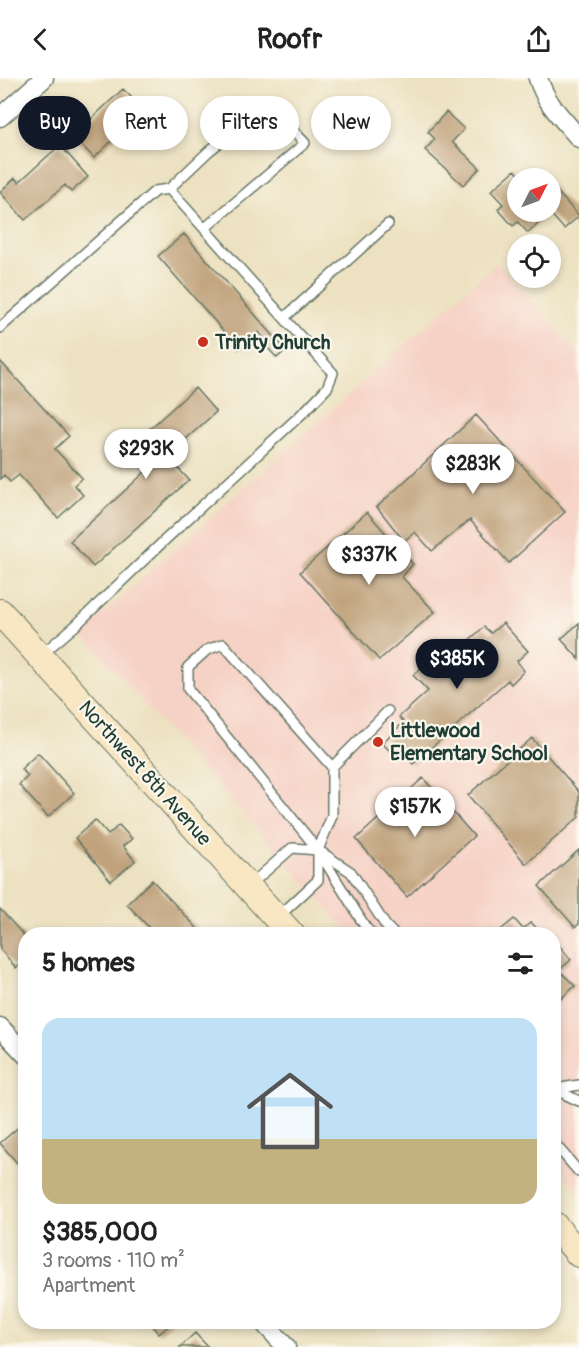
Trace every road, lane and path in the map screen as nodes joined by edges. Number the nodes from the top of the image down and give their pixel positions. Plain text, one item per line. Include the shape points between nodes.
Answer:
1 (44, 78) edge
2 (538, 78) edge
3 (0, 117) edge
4 (579, 138) edge
5 (169, 189) junction
6 (388, 224) dead end
7 (205, 228) junction
8 (284, 318) junction
9 (0, 328) edge
10 (0, 612) edge
11 (40, 656) junction
12 (388, 711) dead end
13 (332, 767) junction
14 (318, 850) junction
15 (248, 887) junction
16 (284, 926) edge
17 (365, 927) edge
18 (387, 927) edge
19 (0, 1027) edge
20 (18, 1046) edge
21 (579, 1084) edge
22 (561, 1088) edge
23 (561, 1092) edge
24 (579, 1101) edge
25 (561, 1151) edge
26 (579, 1172) edge
27 (561, 1234) edge
28 (579, 1254) edge
29 (269, 1329) edge
30 (286, 1347) edge

1 - 3 street
2 - 4 street via 551,106
5 - 7 lane
5 - 7 lane via 268,104 305,143
5 - 9 lane via 155,191
6 - 8 lane
7 - 8 lane
8 - 11 lane via 333,373 327,388
10 - 11 street, Northwest 8th Avenue
11 - 15 street, Northwest 8th Avenue
12 - 13 lane
13 - 14 lane via 332,816
13 - 14 lane via 223,644 207,650 188,667 188,689
14 - 15 lane via 292,848
14 - 16 lane via 318,880
14 - 17 lane
14 - 18 lane via 351,872
15 - 16 street, Northwest 8th Avenue
19 - 20 street
21 - 22 lane
23 - 24 lane
25 - 26 lane
27 - 28 street
29 - 30 street

